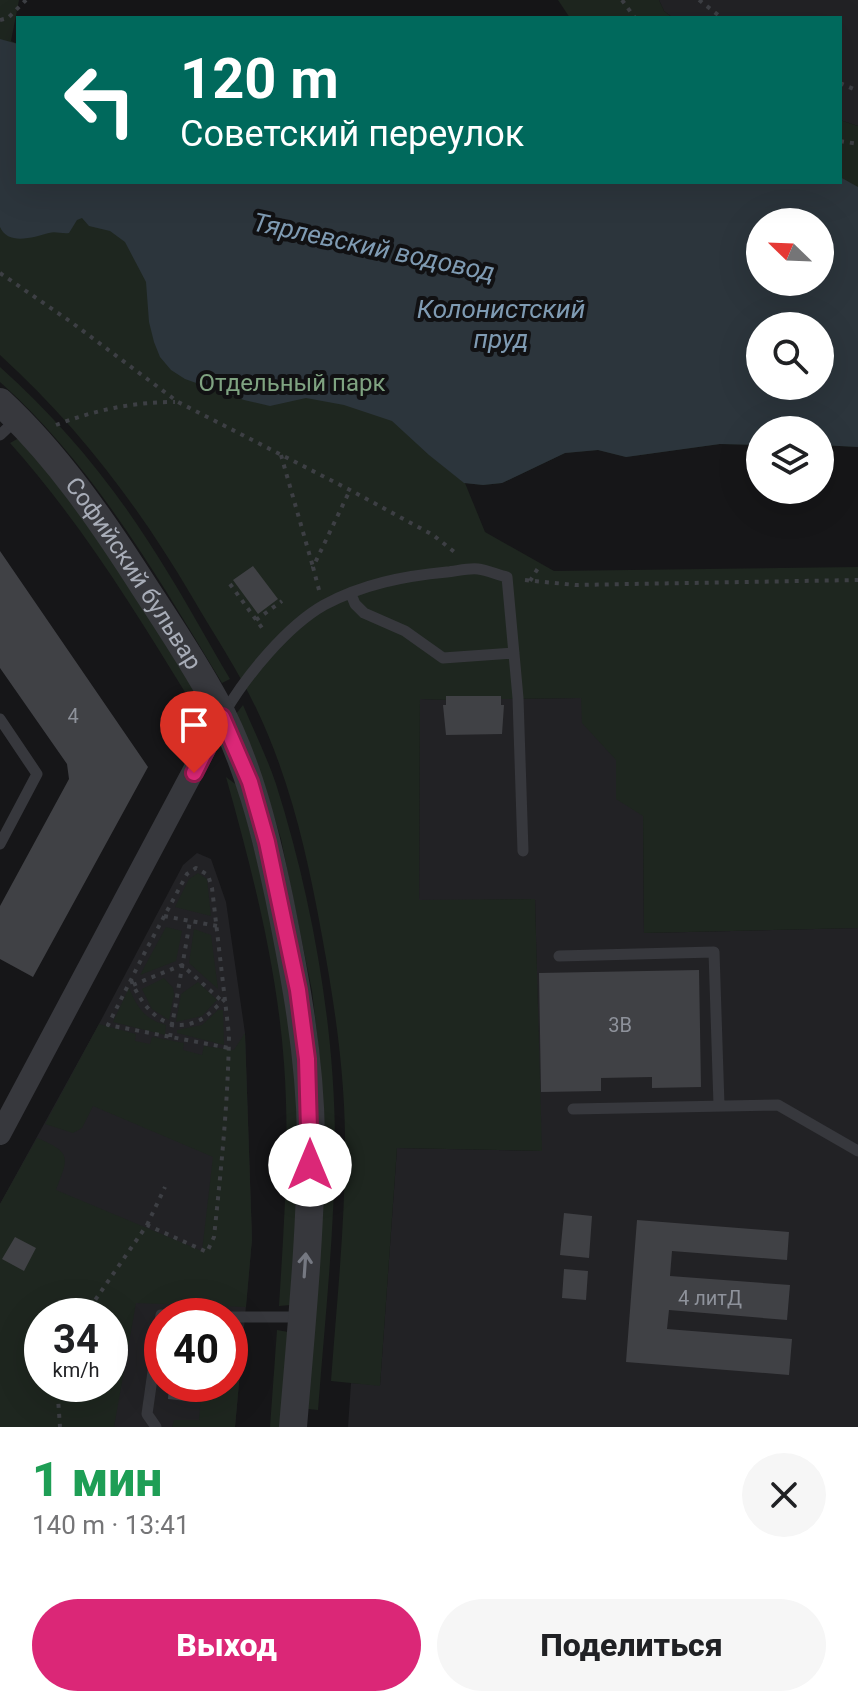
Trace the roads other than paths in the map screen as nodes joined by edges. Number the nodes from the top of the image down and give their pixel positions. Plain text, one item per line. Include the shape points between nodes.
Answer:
1 (6, 418) edge
2 (351, 594) junction
3 (514, 653) junction
4 (222, 717) junction
5 (0, 719) edge
6 (0, 844) edge
7 (523, 851) dead end
8 (559, 956) dead end
9 (719, 1105) junction
10 (573, 1109) dead end
11 (0, 1134) edge
12 (858, 1151) edge
13 (248, 1317) edge
14 (302, 1317) junction
15 (149, 1402) edge
16 (156, 1427) edge
17 (293, 1427) edge

1 - 4 street, Софийский бульвар via 66,475 125,556
2 - 3 lane via 364,613 405,631 443,658
2 - 3 lane via 408,576 476,569 507,577
2 - 4 lane via 299,624 239,688
3 - 7 lane
4 - 11 street
14 -> 4 street, Софийский бульвар via 311,1135 298,990 267,842 250,782
5 - 6 lane via 37,774
8 - 9 lane via 714,952
9 - 10 lane
9 - 12 lane via 778,1105
13 - 14 lane
14 - 17 street, Софийский бульвар
15 - 16 lane via 147,1414

